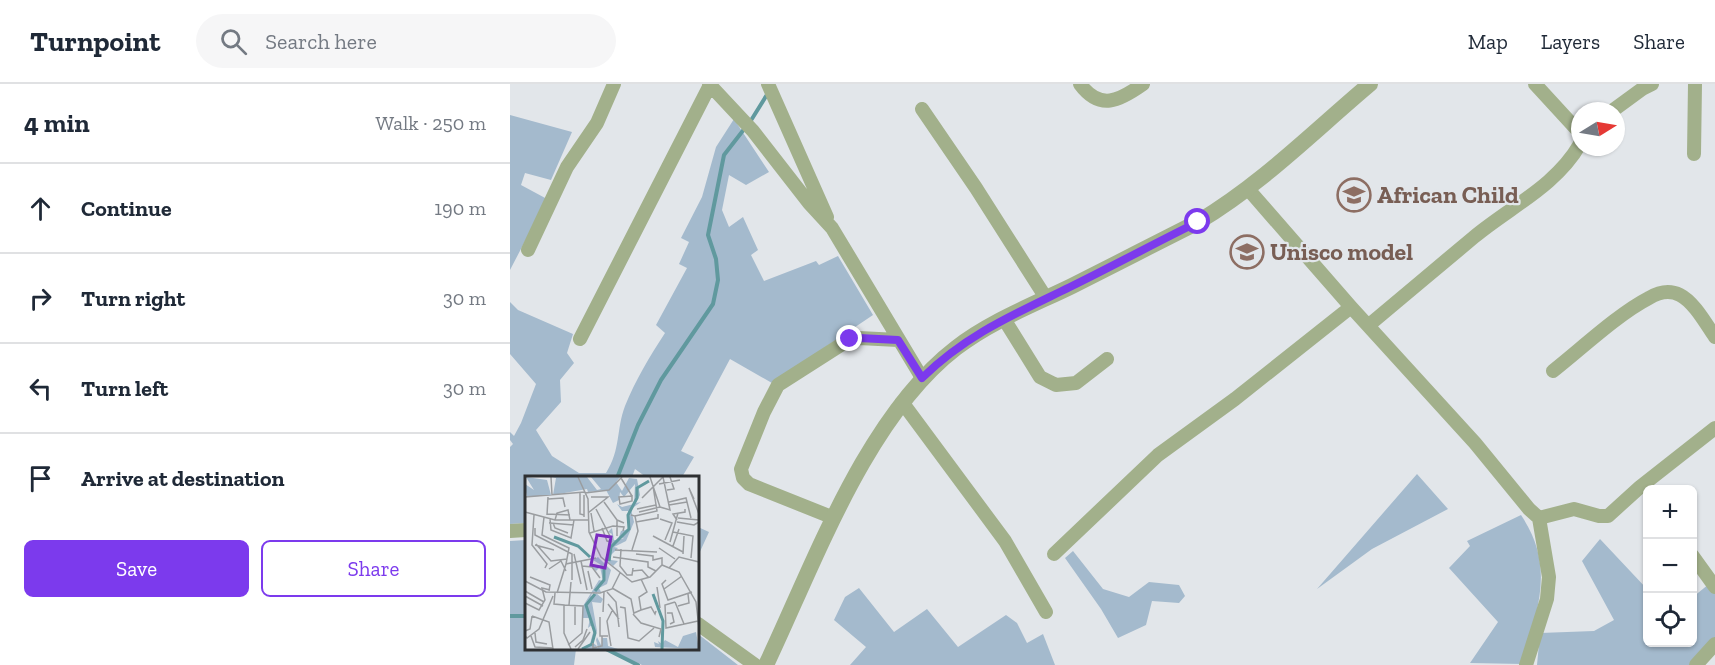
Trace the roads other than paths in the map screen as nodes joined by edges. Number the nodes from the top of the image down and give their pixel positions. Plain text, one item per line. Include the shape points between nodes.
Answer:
1 (614, 84) edge
2 (710, 84) edge
3 (768, 84) edge
4 (1080, 84) edge
5 (1143, 84) edge
6 (1370, 84) edge
7 (1535, 84) edge
8 (1652, 84) edge
9 (1695, 84) edge
10 (1624, 102) edge
11 (922, 109) dead end
12 (1571, 123) edge
13 (1695, 154) dead end
14 (1571, 156) edge
15 (1248, 189) junction
16 (832, 228) junction
17 (528, 250) dead end
18 (1046, 298) junction
19 (1351, 307) junction
20 (1004, 319) junction
21 (1369, 325) junction
22 (1715, 337) edge
23 (580, 339) dead end
24 (898, 340) junction
25 (1107, 359) dead end
26 (1553, 371) dead end
27 (922, 378) junction
28 (902, 402) junction
29 (1715, 428) edge
30 (1652, 485) edge
31 (1643, 493) edge
32 (834, 518) junction
33 (1539, 518) junction
34 (525, 530) edge
35 (510, 531) edge
36 (1054, 554) dead end
37 (1697, 562) edge
38 (1715, 587) edge
39 (1046, 612) dead end
40 (699, 625) edge
41 (1715, 644) edge
42 (755, 665) edge
43 (766, 665) edge
44 (1526, 665) edge
45 (1696, 665) edge

1 - 17 street via 597,123 567,167
2 - 16 street
2 - 23 street
3 - 16 street
4 - 5 street via 1088,95 1107,101
6 - 15 street
7 - 12 street
8 - 10 street
9 - 13 street
11 - 18 street
14 - 21 street via 1535,193 1476,236
15 - 18 street via 1198,222
15 - 19 street
16 - 24 street
18 - 20 street
19 - 21 street
19 - 36 street via 1158,455
20 - 25 street via 1040,377 1056,385 1077,383
20 - 27 street via 960,345
21 - 33 street
22 - 26 street via 1683,296 1660,293 1622,316
24 - 27 street
24 - 32 street via 850,339 778,386 741,469 749,484
27 - 28 street
28 - 32 street
28 - 39 street via 1005,541
29 - 30 street
31 - 33 street via 1608,516 1574,509
32 - 43 street
33 - 44 street via 1549,577 1547,599
34 - 35 street
37 - 38 street
40 - 42 street
41 - 45 street

